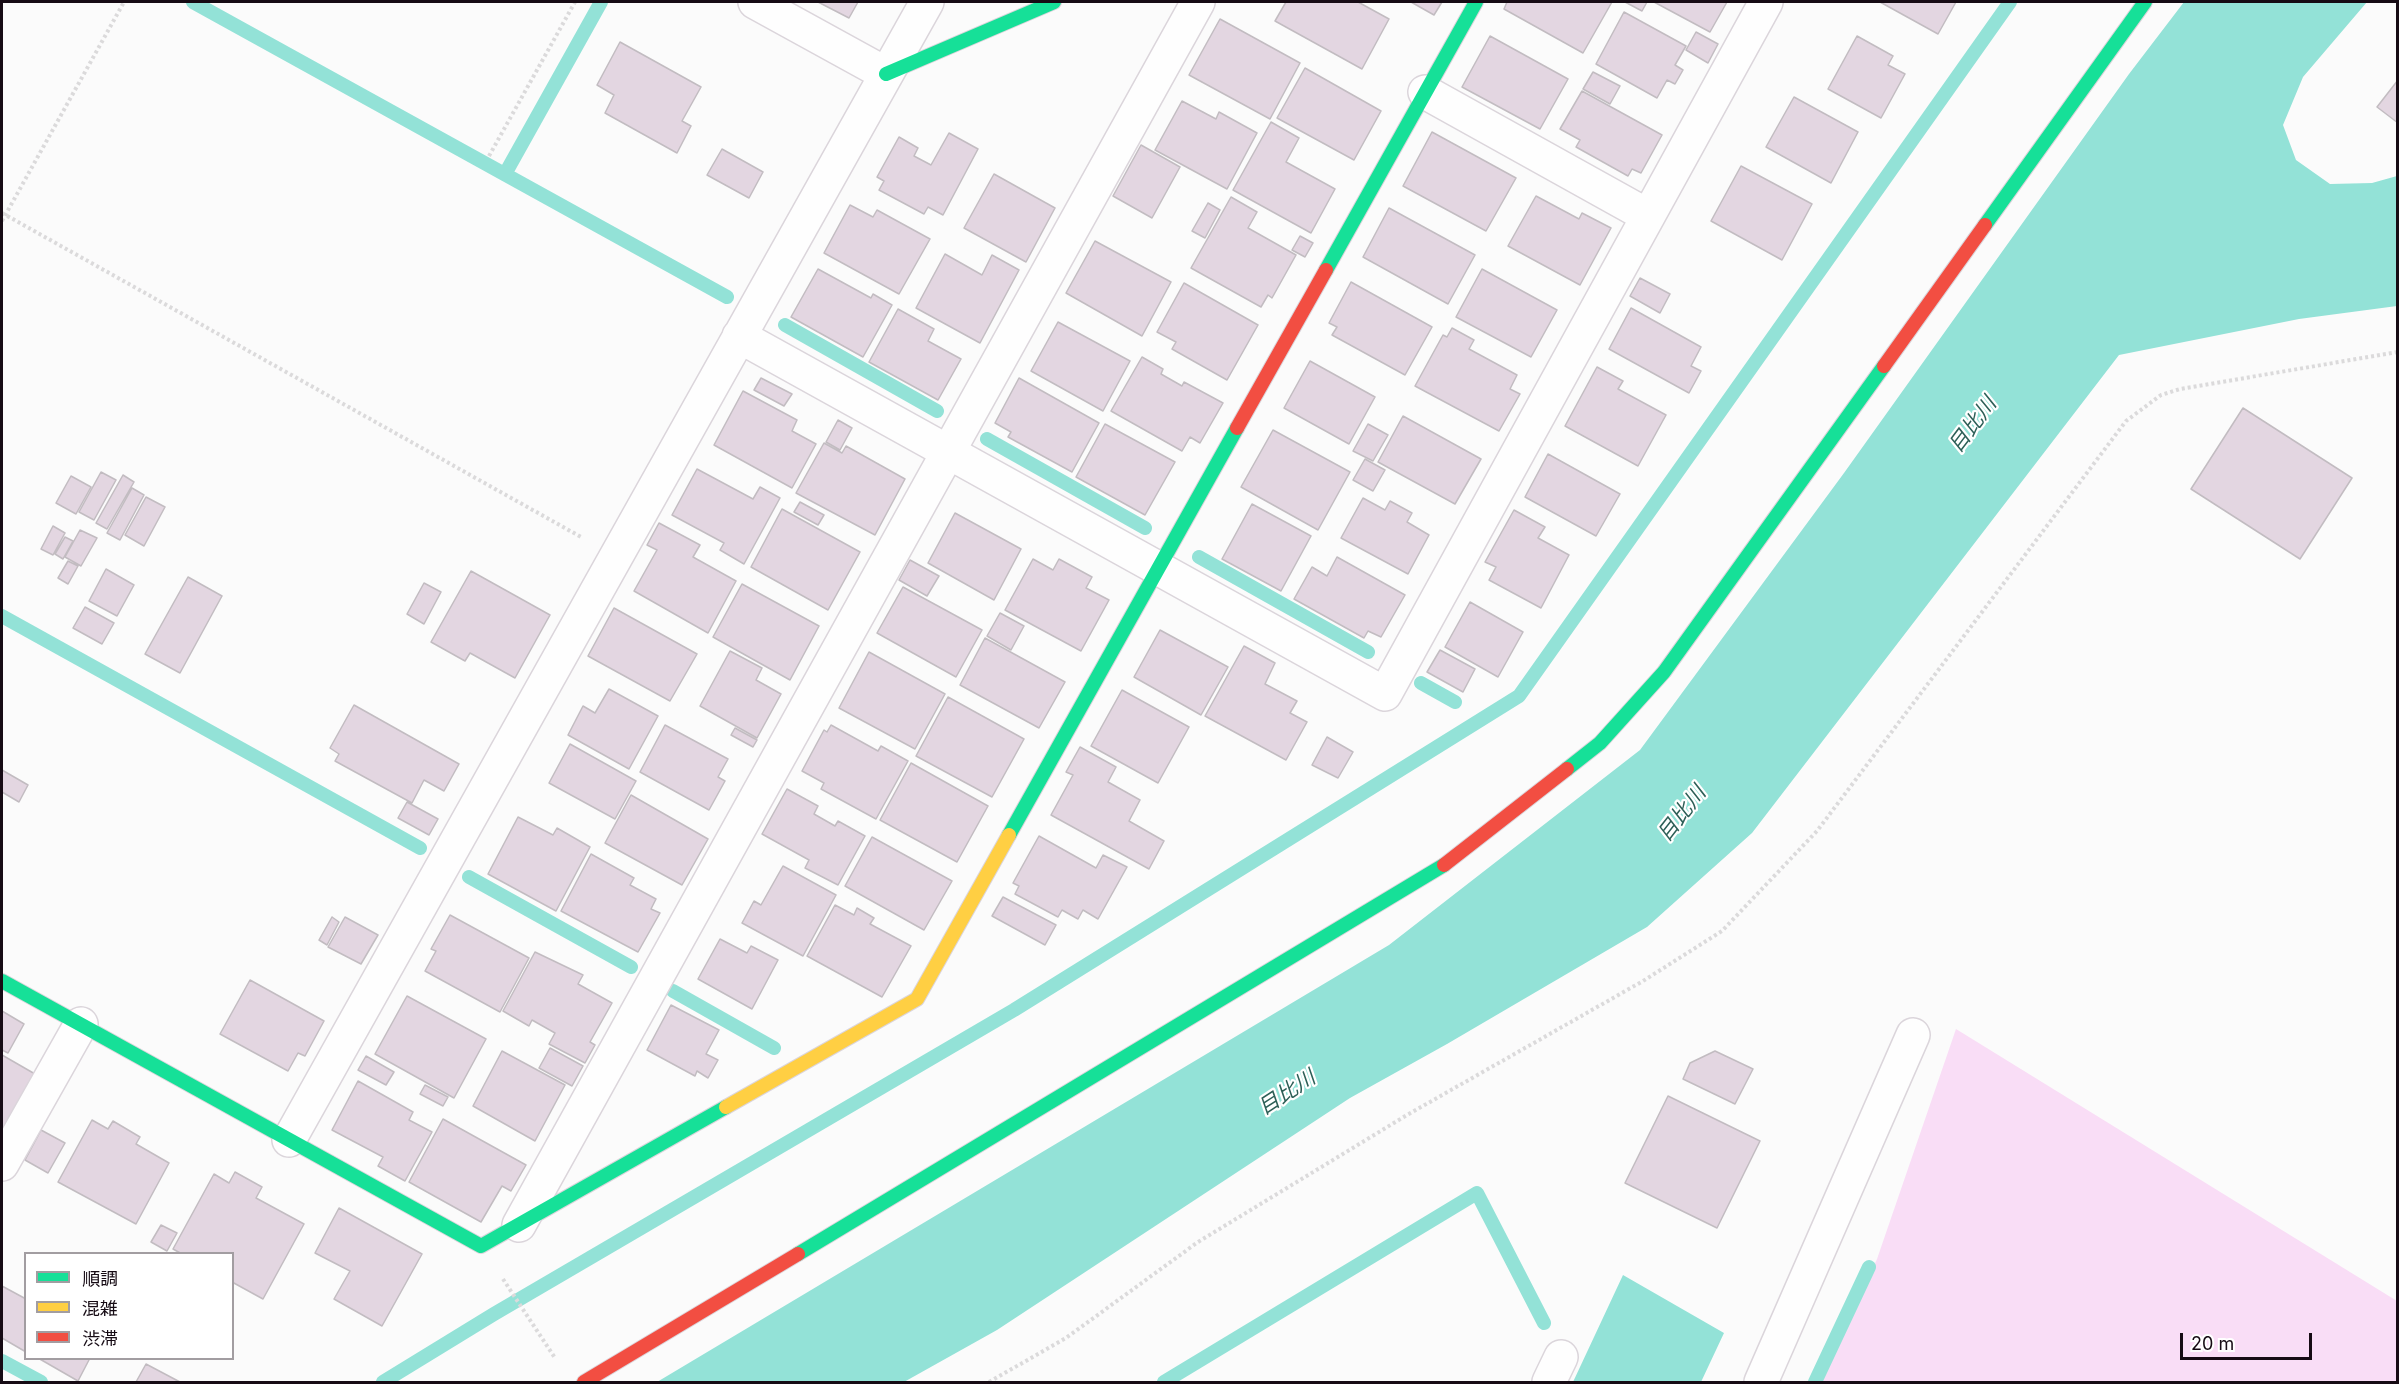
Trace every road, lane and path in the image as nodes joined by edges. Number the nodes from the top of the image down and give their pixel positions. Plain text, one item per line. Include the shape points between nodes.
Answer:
1 (124, 2) edge
2 (575, 2) edge
3 (755, 2) edge
4 (927, 2) edge
5 (1054, 2) edge
6 (1198, 2) edge
7 (1476, 2) edge
8 (1767, 2) edge
9 (2145, 2) edge
10 (886, 74) junction
11 (1425, 92) junction
12 (489, 156) dead end
13 (3, 214) edge
14 (1648, 216) junction
15 (2, 221) edge
16 (739, 336) junction
17 (2397, 352) edge
18 (948, 452) junction
19 (616, 556) junction
20 (1158, 568) junction
21 (2, 981) edge
22 (81, 1024) junction
23 (1913, 1035) dead end
24 (289, 1140) junction
25 (2, 1164) edge
26 (519, 1225) junction
27 (508, 1287) dead end
28 (560, 1365) dead end
29 (584, 1383) edge
30 (989, 1383) edge
31 (1761, 1383) edge

1 - 13 path
2 - 12 path
3 - 10 street
4 - 10 street
5 - 10 street
6 - 18 street
7 - 11 street
8 - 14 street
9 - 29 street via 1664,672 1600,743 1439,869
10 - 16 street
11 - 14 street
11 - 20 street
13 - 15 path
13 - 19 path
14 - 20 street via 1385,694
16 - 18 street
16 - 19 street
17 - 30 path via 2180,389 2160,396 2126,421 1817,831 1722,931 1644,981 1407,1115 1198,1242 1066,1338
18 - 20 street
18 - 26 street
19 - 24 street
20 - 26 street via 917,999
21 - 22 street
22 - 24 street
22 - 25 street
23 - 31 street
24 - 26 street via 481,1246
27 - 28 path

